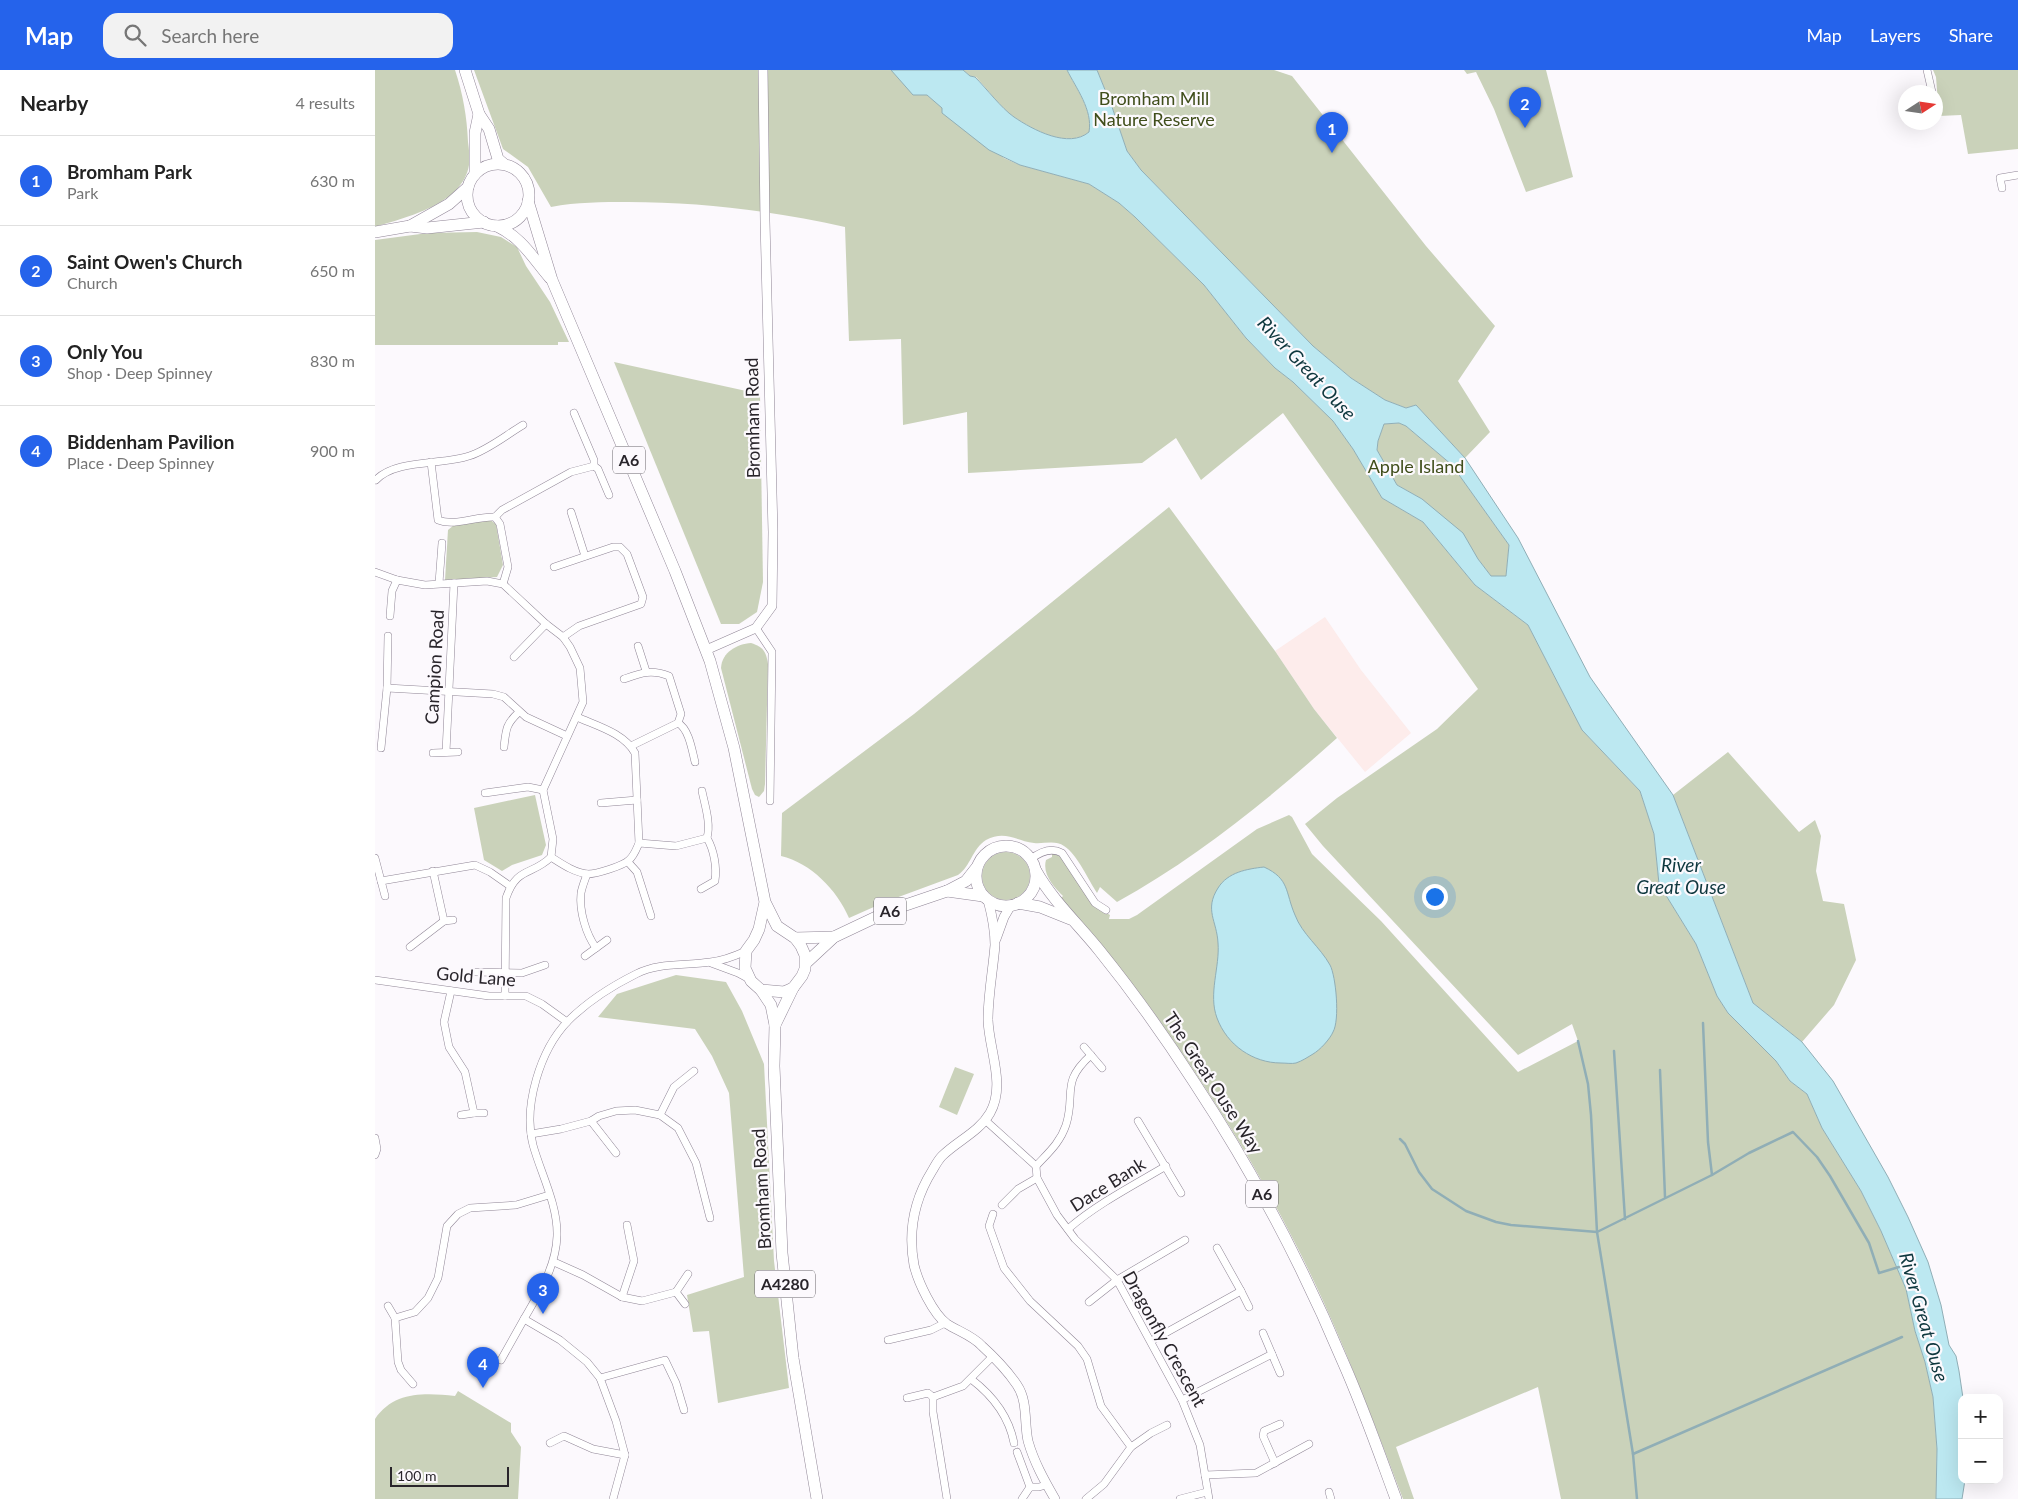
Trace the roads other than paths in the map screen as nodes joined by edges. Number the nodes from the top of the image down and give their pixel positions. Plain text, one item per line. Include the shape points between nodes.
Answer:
1 (465, 70) edge
2 (763, 70) edge
3 (1927, 70) edge
4 (1930, 85) edge
5 (479, 114) junction
6 (504, 164) junction
7 (475, 174) junction
8 (2018, 175) edge
9 (468, 188) junction
10 (2002, 188) dead end
11 (528, 201) junction
12 (485, 222) junction
13 (410, 226) junction
14 (497, 226) junction
15 (375, 232) edge
16 (552, 280) junction
17 (574, 412) dead end
18 (523, 425) dead end
19 (431, 462) junction
20 (594, 466) junction
21 (376, 480) edge
22 (609, 495) dead end
23 (571, 512) dead end
24 (495, 517) junction
25 (442, 543) dead end
26 (585, 556) junction
27 (555, 567) dead end
28 (375, 572) edge
29 (397, 580) junction
30 (439, 583) junction
31 (454, 583) junction
32 (503, 584) junction
33 (390, 616) dead end
34 (546, 624) junction
35 (756, 628) junction
36 (388, 636) dead end
37 (563, 637) junction
38 (638, 646) dead end
39 (705, 650) junction
40 (513, 657) dead end
41 (646, 671) junction
42 (624, 679) dead end
43 (387, 688) junction
44 (448, 691) junction
45 (519, 712) junction
46 (577, 717) junction
47 (678, 723) junction
48 (567, 736) junction
49 (631, 746) junction
50 (504, 747) dead end
51 (381, 748) dead end
52 (433, 752) dead end
53 (446, 752) junction
54 (458, 752) dead end
55 (695, 762) dead end
56 (543, 790) junction
57 (702, 791) dead end
58 (485, 793) dead end
59 (637, 800) junction
60 (770, 801) dead end
61 (601, 803) dead end
62 (707, 838) junction
63 (639, 843) junction
64 (551, 857) junction
65 (375, 858) edge
66 (1031, 859) junction
67 (627, 862) junction
68 (977, 867) junction
69 (1035, 871) junction
70 (433, 872) junction
71 (587, 874) junction
72 (381, 881) junction
73 (510, 886) junction
74 (701, 889) dead end
75 (947, 891) junction
76 (385, 896) dead end
77 (986, 898) junction
78 (765, 902) junction
79 (1014, 904) junction
80 (1106, 910) dead end
81 (651, 916) dead end
82 (453, 920) dead end
83 (1072, 920) junction
84 (444, 921) junction
85 (790, 936) junction
86 (835, 937) junction
87 (607, 940) dead end
88 (754, 940) junction
89 (995, 944) junction
90 (410, 947) dead end
91 (596, 948) junction
92 (746, 951) junction
93 (585, 956) dead end
94 (711, 962) junction
95 (806, 963) junction
96 (545, 965) dead end
97 (475, 972) dead end
98 (506, 973) junction
99 (375, 980) edge
100 (751, 980) junction
101 (793, 988) junction
102 (761, 990) junction
103 (451, 991) junction
104 (505, 996) junction
105 (567, 1022) junction
106 (775, 1025) junction
107 (1084, 1047) dead end
108 (1091, 1055) junction
109 (1102, 1068) dead end
110 (694, 1071) dead end
111 (474, 1113) junction
112 (484, 1113) dead end
113 (461, 1115) dead end
114 (660, 1116) junction
115 (985, 1120) junction
116 (591, 1121) junction
117 (1139, 1121) dead end
118 (531, 1134) junction
119 (375, 1138) edge
120 (616, 1153) dead end
121 (375, 1155) edge
122 (1036, 1166) junction
123 (1166, 1166) junction
124 (1037, 1178) junction
125 (1181, 1193) dead end
126 (549, 1194) junction
127 (1002, 1205) dead end
128 (993, 1214) dead end
129 (710, 1218) dead end
130 (627, 1225) dead end
131 (1068, 1229) junction
132 (1185, 1240) dead end
133 (1217, 1248) dead end
134 (554, 1262) junction
135 (689, 1274) dead end
136 (1117, 1280) junction
137 (1241, 1291) junction
138 (676, 1292) junction
139 (622, 1296) junction
140 (1089, 1302) dead end
141 (685, 1304) dead end
142 (388, 1306) dead end
143 (1249, 1307) dead end
144 (395, 1318) junction
145 (524, 1319) junction
146 (945, 1323) junction
147 (1263, 1333) dead end
148 (888, 1340) dead end
149 (1151, 1341) junction
150 (1272, 1354) junction
151 (993, 1358) junction
152 (501, 1360) dead end
153 (1281, 1373) dead end
154 (600, 1378) junction
155 (971, 1378) junction
156 (413, 1384) dead end
157 (907, 1398) dead end
158 (933, 1398) junction
159 (1183, 1400) junction
160 (684, 1410) dead end
161 (1280, 1424) dead end
162 (1167, 1425) dead end
163 (549, 1443) dead end
164 (1014, 1443) dead end
165 (1309, 1444) dead end
166 (1131, 1447) junction
167 (1017, 1452) dead end
168 (625, 1455) junction
169 (1275, 1463) junction
170 (1205, 1475) junction
171 (1046, 1485) junction
172 (1030, 1487) junction
173 (1208, 1496) edge
174 (613, 1499) edge
175 (817, 1499) edge
176 (947, 1499) edge
177 (1022, 1499) edge
178 (1055, 1499) edge
179 (1086, 1499) edge
180 (1180, 1499) edge
181 (1396, 1499) edge

1 - 5 main road
2 - 35 street, Bromham Road via 773,593 772,606
3 - 4 street
5 - 6 main road via 489,129 498,158
5 - 7 main road via 475,133
6 - 7 main road via 493,164
6 - 11 main road via 523,177
7 - 9 main road
8 - 10 street via 2000,178
9 - 12 main road via 470,208
9 - 13 main road via 449,204
11 - 14 main road via 520,216
11 - 16 main road, A6
12 - 13 main road via 427,228
12 - 14 main road
13 - 15 main road
14 - 16 main road, A6 via 524,244
16 - 39 main road, A6
17 - 20 street
18 - 19 street via 469,456
19 - 21 street via 393,469
19 - 24 street via 438,520 447,524
20 - 22 street
20 - 24 street via 571,472
23 - 26 street
24 - 32 street via 500,524 508,567
25 - 30 street
26 - 27 street
26 - 37 street via 620,546 627,554 643,597 641,604 579,626
28 - 29 street
29 - 30 street via 425,585
29 - 33 street via 392,590
30 - 31 street
31 - 32 street via 487,581
31 - 44 street, Campion Road
32 - 34 street
34 - 37 street
34 - 40 street
35 - 39 street
35 - 60 street via 772,652
36 - 43 street
37 - 46 street via 576,657 582,680 583,702
38 - 41 street
39 - 78 main road, A6 via 734,748
41 - 42 street
41 - 47 street via 669,676 681,714
43 - 44 street
43 - 51 street
44 - 45 street via 504,697
44 - 53 street, Campion Road
45 - 48 street
45 - 50 street via 506,728
46 - 48 street
46 - 49 street via 621,737
47 - 49 street
47 - 55 street via 689,739
48 - 56 street
49 - 59 street via 635,753
52 - 53 street
53 - 54 street
56 - 58 street via 528,787
56 - 64 street via 553,839
57 - 62 street via 709,832
59 - 61 street
59 - 63 street
62 - 63 street via 676,846
62 - 74 street via 717,873 715,881
63 - 67 street
64 - 71 street
64 - 73 street via 523,873
65 - 72 street
66 - 68 main road, A6 via 1015,847 1001,846 989,851
66 - 69 main road, A6
66 - 80 street via 1048,851 1062,853 1095,903
67 - 71 street
67 - 81 street via 637,872
68 - 75 main road, A6 via 965,881
68 - 77 main road via 977,885
69 - 79 main road via 1032,890
69 - 83 main road, The Great Ouse Way / A6
70 - 72 street
70 - 73 street via 475,865
70 - 84 street
71 - 91 street via 581,894 586,928
72 - 76 street
73 - 98 street via 505,906
75 - 77 main road, A6
75 - 86 main road, A6 via 891,910
77 - 79 main road, A6 via 999,905
77 - 89 street via 992,915
78 - 85 main road, A6 via 777,926
78 - 88 main road, A6
79 - 83 main road, The Great Ouse Way / A6 via 1040,907
79 - 89 street via 1003,917
82 - 84 street
83 - 181 main road, The Great Ouse Way / A6 via 1159,1030 1260,1191 1318,1304
84 - 90 street
85 - 86 main road, A6
85 - 88 main road via 764,933
85 - 95 main road via 801,946
86 - 95 main road, A6
87 - 91 street
88 - 92 main road
89 - 115 street via 988,1021 996,1095
91 - 93 street
92 - 94 street
92 - 100 main road via 745,968
94 - 100 street
94 - 105 street via 665,965 638,973 617,984
95 - 101 main road
96 - 98 street via 522,973
97 - 98 street
98 - 104 street
99 - 103 street, Gold Lane
100 - 102 main road
101 - 102 main road via 777,993
101 - 106 main road, Bromham Road / A4280
102 - 106 main road, Bromham Road / A4280 via 771,1005
103 - 104 street, Gold Lane
103 - 111 street via 444,1022 449,1047 465,1072
104 - 105 street, Gold Lane via 535,999
105 - 118 street via 543,1060 536,1080 531,1100
106 - 175 main road, Bromham Road / A4280 via 783,1262 793,1358
107 - 108 street
108 - 109 street
108 - 122 street via 1079,1066 1071,1082 1069,1116 1060,1138 1055,1148
110 - 114 street via 674,1086
111 - 112 street
111 - 113 street
114 - 116 street via 635,1110 616,1111
114 - 129 street via 678,1128 696,1163
115 - 122 street
115 - 146 street via 941,1157 924,1184 914,1209 911,1233 915,1266 929,1301
116 - 118 street
116 - 120 street
117 - 123 street, Dace Bank
118 - 126 street
119 - 121 street
122 - 124 street, Dragonfly Crescent
123 - 125 street, Dace Bank
123 - 131 street, Dace Bank via 1094,1208
124 - 127 street
124 - 131 street, Dragonfly Crescent
126 - 134 street via 556,1216
126 - 144 street via 517,1204 470,1208 458,1214 447,1226 438,1278 429,1298 415,1312
128 - 166 street via 989,1226 1004,1268 1030,1301 1078,1346 1087,1359 1101,1406
130 - 139 street via 634,1261
131 - 136 street, Dragonfly Crescent
132 - 136 street
133 - 137 street
134 - 139 street
134 - 145 street
135 - 138 street
136 - 140 street
136 - 149 street, Dragonfly Crescent
137 - 143 street
137 - 149 street
138 - 139 street via 642,1301
138 - 141 street
142 - 144 street
144 - 156 street via 398,1362
145 - 152 street
145 - 154 street via 560,1340 587,1362
146 - 148 street via 931,1330
146 - 151 street via 982,1345
147 - 150 street
149 - 159 street, Dragonfly Crescent
150 - 153 street
150 - 159 street
151 - 155 street
151 - 171 street via 1018,1387 1028,1440
154 - 160 street via 665,1360
154 - 168 street
155 - 158 street via 958,1389
155 - 164 street via 993,1398 1008,1424
157 - 158 street via 928,1393
158 - 176 street
159 - 170 street, Dragonfly Crescent via 1200,1445
161 - 169 street via 1264,1431 1263,1436
162 - 166 street
163 - 168 street via 564,1436 593,1449
165 - 169 street
166 - 179 street via 1104,1484
167 - 172 street
168 - 174 street
169 - 170 street via 1256,1473
170 - 173 street, Dragonfly Crescent
171 - 172 street
171 - 178 street
172 - 177 street
173 - 180 street

